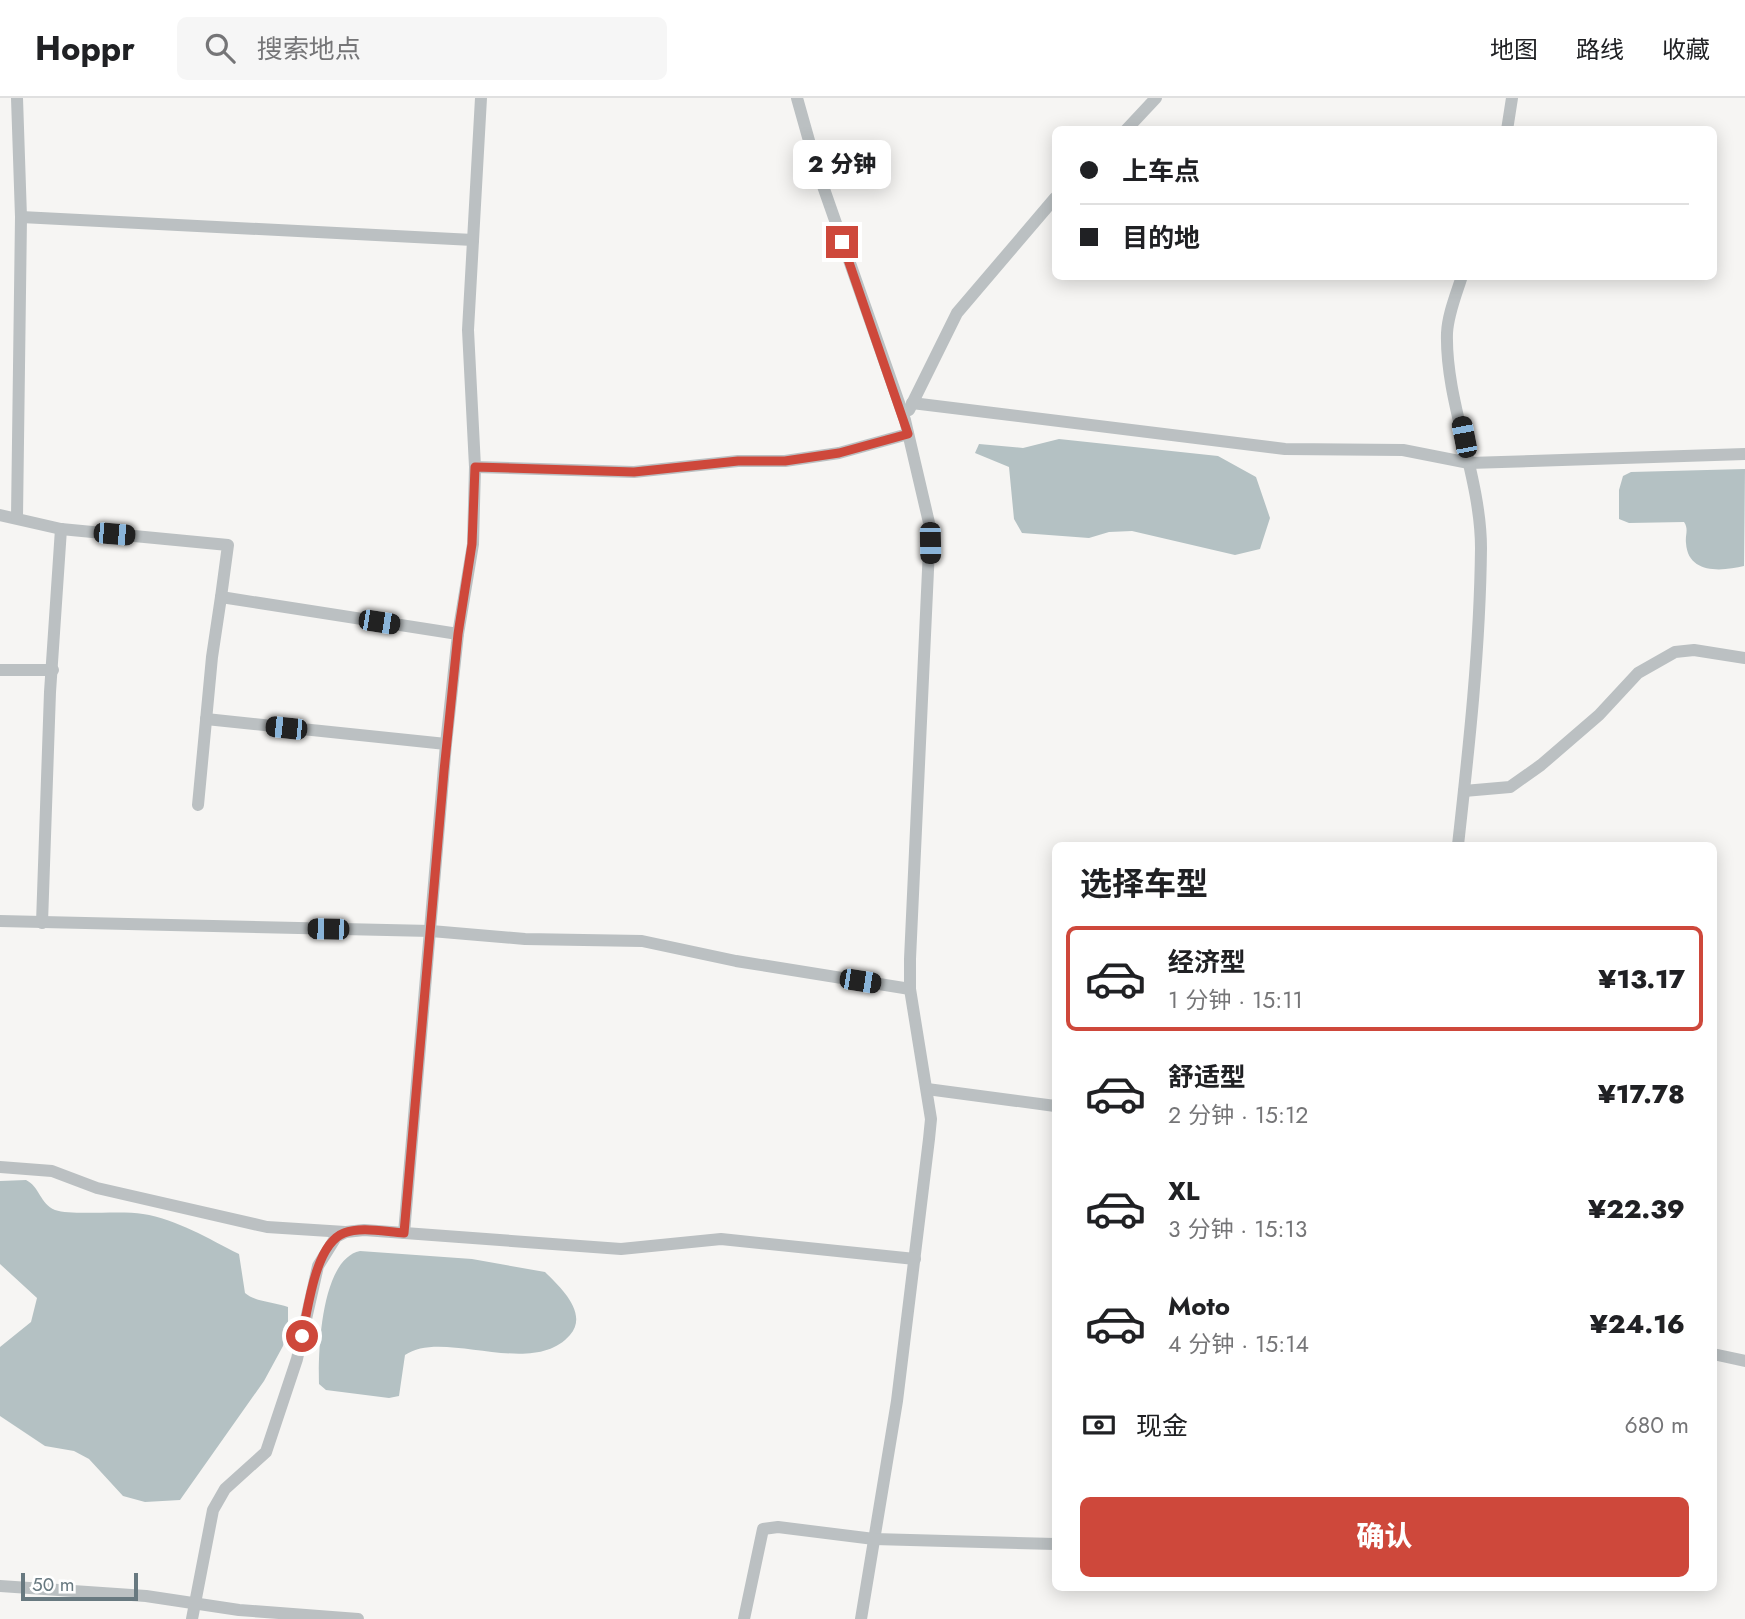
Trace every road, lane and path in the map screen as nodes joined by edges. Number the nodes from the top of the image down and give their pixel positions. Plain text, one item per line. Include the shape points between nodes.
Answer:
1 (17, 98) edge
2 (481, 98) edge
3 (797, 98) edge
4 (1156, 98) edge
5 (1512, 98) edge
6 (1130, 126) edge
7 (1508, 126) edge
8 (1052, 202) edge
9 (21, 218) junction
10 (473, 240) junction
11 (1461, 280) edge
12 (912, 403) junction
13 (905, 420) junction
14 (908, 434) junction
15 (1745, 454) edge
16 (1469, 463) junction
17 (475, 467) junction
18 (0, 515) edge
19 (17, 517) junction
20 (61, 529) junction
21 (221, 597) junction
22 (458, 634) junction
23 (1745, 658) edge
24 (0, 670) edge
25 (53, 670) junction
26 (206, 719) junction
27 (446, 744) junction
28 (1464, 791) junction
29 (198, 805) dead end
30 (1458, 842) edge
31 (0, 921) edge
32 (42, 923) junction
33 (431, 931) junction
34 (910, 989) junction
35 (926, 1089) junction
36 (1052, 1106) edge
37 (0, 1167) edge
38 (346, 1232) junction
39 (404, 1233) junction
40 (915, 1259) junction
41 (1717, 1355) edge
42 (1745, 1361) edge
43 (874, 1539) junction
44 (1052, 1544) edge
45 (0, 1586) edge
46 (195, 1603) junction
47 (192, 1619) edge
48 (358, 1619) edge
49 (744, 1619) edge
50 (861, 1619) edge

1 - 9 street
2 - 10 street
3 - 13 street via 817,169
4 - 6 street
5 - 7 street
8 - 12 street via 957,313
9 - 10 street
9 - 19 street
10 - 17 street via 468,330
11 - 16 street via 1451,310 1448,351
12 - 13 street
12 - 16 street via 1284,449 1403,450
13 - 14 street
14 - 17 street via 839,453 785,461 634,472
14 - 34 street via 930,527 931,559
15 - 16 street
16 - 28 street via 1481,547
17 - 22 street via 472,544
18 - 19 street
19 - 20 street
20 - 21 street via 228,545
20 - 25 street
21 - 22 street
21 - 26 street
22 - 27 street
23 - 28 street via 1694,650 1675,652 1638,673 1599,715 1510,787
24 - 25 street
25 - 32 street
26 - 27 street
26 - 29 street
27 - 33 street
28 - 30 street
31 - 32 street
32 - 33 street
33 - 34 street via 525,939 642,941
33 - 39 street
34 - 35 street
35 - 36 street
35 - 40 street via 931,1119
37 - 38 street via 52,1171 97,1188 267,1227
38 - 39 street
38 - 46 street via 337,1237 318,1266 297,1359 266,1452 225,1489 213,1510
39 - 40 street via 621,1249 721,1238
40 - 43 street
41 - 42 street
43 - 44 street
43 - 49 street via 763,1529
43 - 50 street
45 - 46 street
46 - 47 street
46 - 48 street

